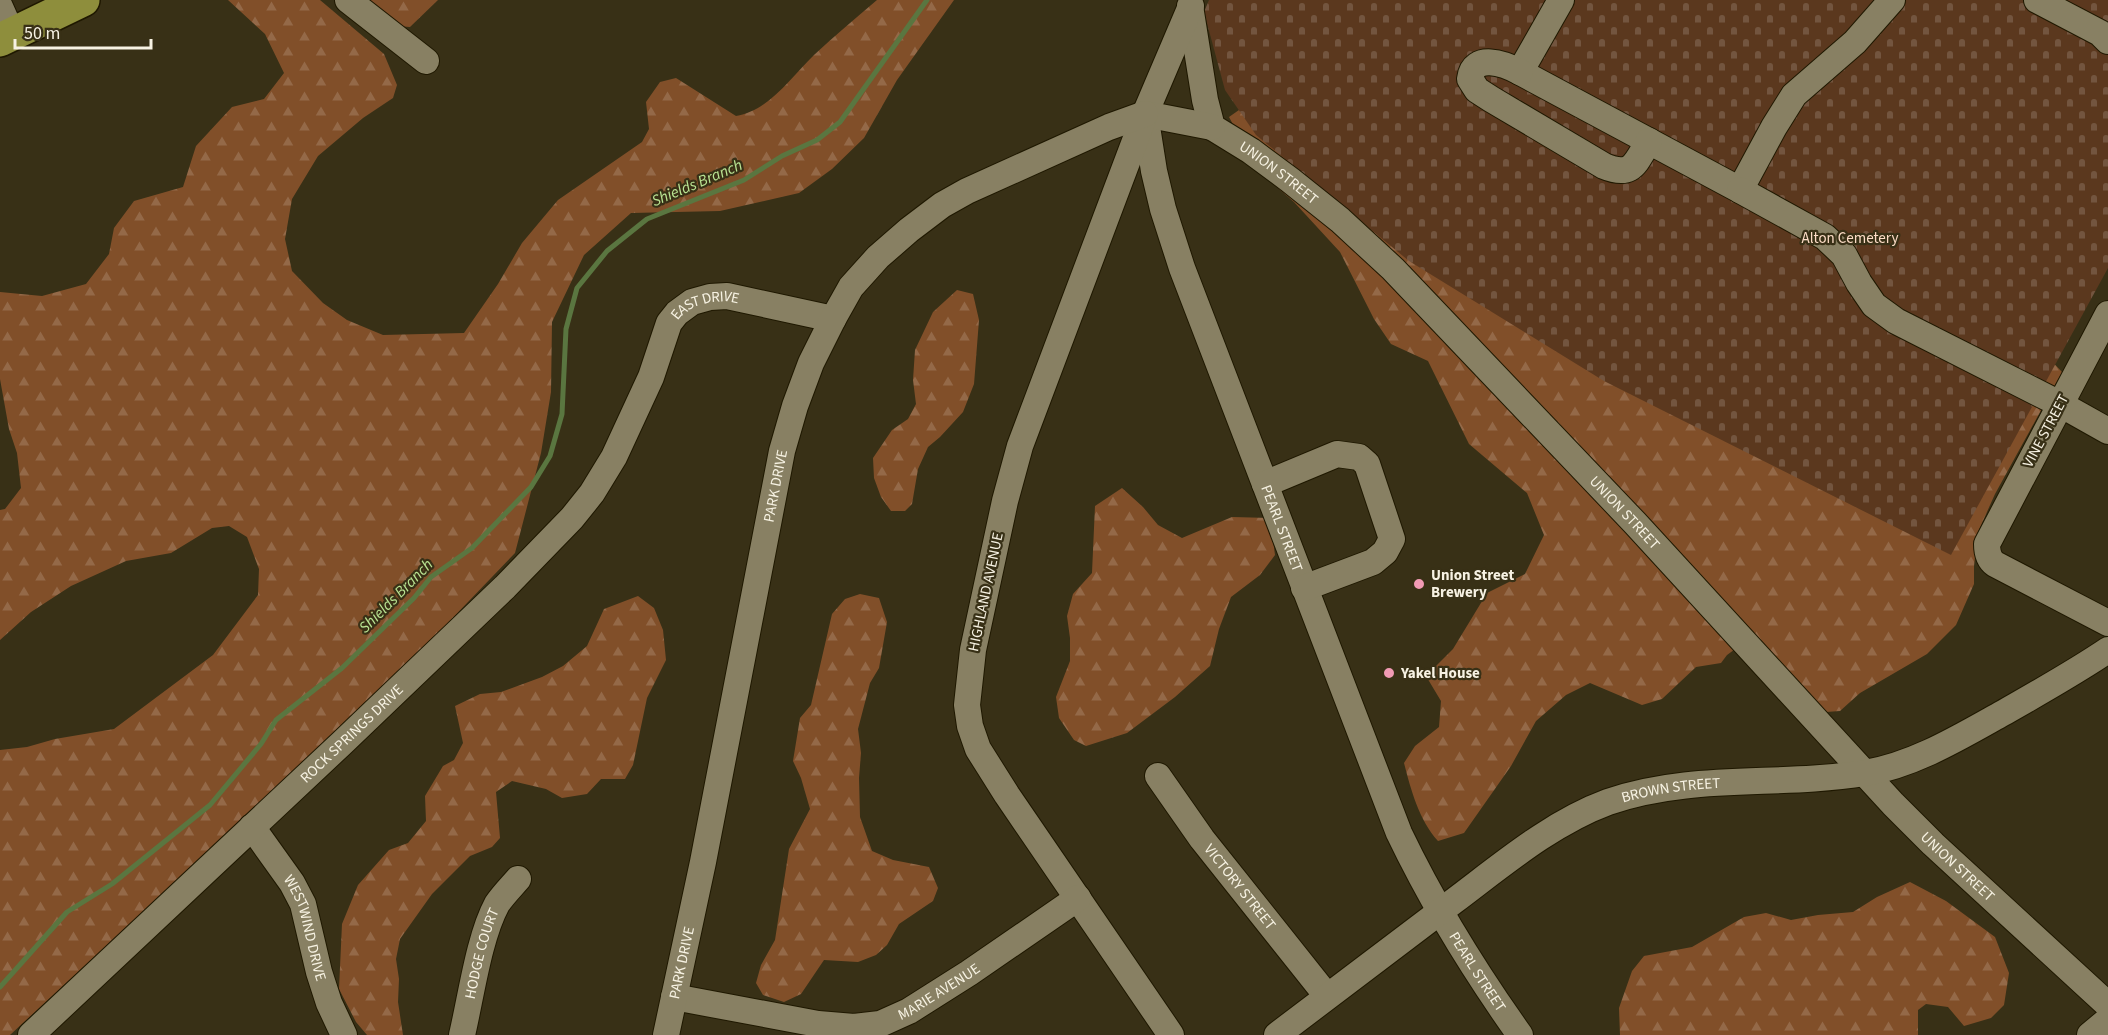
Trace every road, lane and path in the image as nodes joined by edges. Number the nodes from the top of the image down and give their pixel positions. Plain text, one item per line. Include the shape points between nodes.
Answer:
1 (83, 0) edge
2 (348, 0) edge
3 (1561, 0) edge
4 (1892, 0) edge
5 (2037, 0) edge
6 (1192, 3) edge
7 (4, 27) edge
8 (2108, 41) edge
9 (426, 61) dead end
10 (1520, 72) junction
11 (1145, 114) junction
12 (1212, 127) junction
13 (1649, 141) junction
14 (1740, 190) junction
15 (2108, 314) edge
16 (833, 318) junction
17 (2060, 404) junction
18 (639, 406) joint
19 (2108, 431) edge
20 (1265, 484) junction
21 (1304, 588) junction
22 (2108, 623) edge
23 (2108, 650) edge
24 (1866, 773) junction
25 (1158, 776) dead end
26 (252, 827) junction
27 (518, 879) dead end
28 (1077, 898) junction
29 (1439, 912) junction
30 (1327, 996) junction
31 (674, 997) junction
32 (2108, 1005) edge
33 (2108, 1020) edge
34 (31, 1035) edge
35 (344, 1035) edge
36 (462, 1035) edge
37 (666, 1035) edge
38 (1171, 1035) edge
39 (1277, 1035) edge
40 (1520, 1035) edge
41 (2090, 1035) edge

1 - 7 main road
2 - 9 street
3 - 10 street
4 - 14 street via 1855,42 1794,95
5 - 8 street
6 - 11 street
6 - 12 street
10 - 13 street
10 - 13 street via 1492,62 1474,68 1470,79 1477,90 1491,99 1616,171 1634,164
11 - 12 street
11 - 16 street, PARK DRIVE via 1019,167 942,205 878,257 851,287
11 - 20 street, PEARL STREET via 1163,209 1182,268
11 - 28 street, HIGHLAND AVENUE via 1020,446 969,675 969,726 975,743
12 - 24 street, UNION STREET via 1290,180 1394,270
13 - 14 street
14 - 17 street via 1825,237 1845,255 1874,305 1896,321
15 - 17 street, VINE STREET
16 - 18 street, EAST DRIVE via 727,296 692,302 669,323
16 - 31 street, PARK DRIVE via 807,374 782,451
17 - 19 street
17 - 22 street, VINE STREET via 1987,549 1995,564
18 - 26 street, ROCK SPRINGS DRIVE via 614,457 572,518 505,587
20 - 21 street, PEARL STREET
20 - 21 street via 1337,454 1359,457 1367,464 1392,539 1389,546 1373,562
21 - 29 street, PEARL STREET via 1399,833
23 - 24 street, BROWN STREET via 1960,737 1887,769
24 - 29 street, BROWN STREET via 1692,784 1645,791 1608,802 1550,832
24 - 32 street, UNION STREET via 1933,844
25 - 30 street, VICTORY STREET via 1202,839
26 - 34 street, ROCK SPRINGS DRIVE
26 - 35 street, WESTWIND DRIVE via 303,904 318,972
27 - 36 street, HODGE COURT via 491,917
28 - 31 street, MARIE AVENUE via 969,973 909,1011 880,1024 818,1024
28 - 38 street, HIGHLAND AVENUE
29 - 30 street, BROWN STREET
29 - 40 street, PEARL STREET
30 - 39 street, BROWN STREET
31 - 37 street, PARK DRIVE
33 - 41 street

